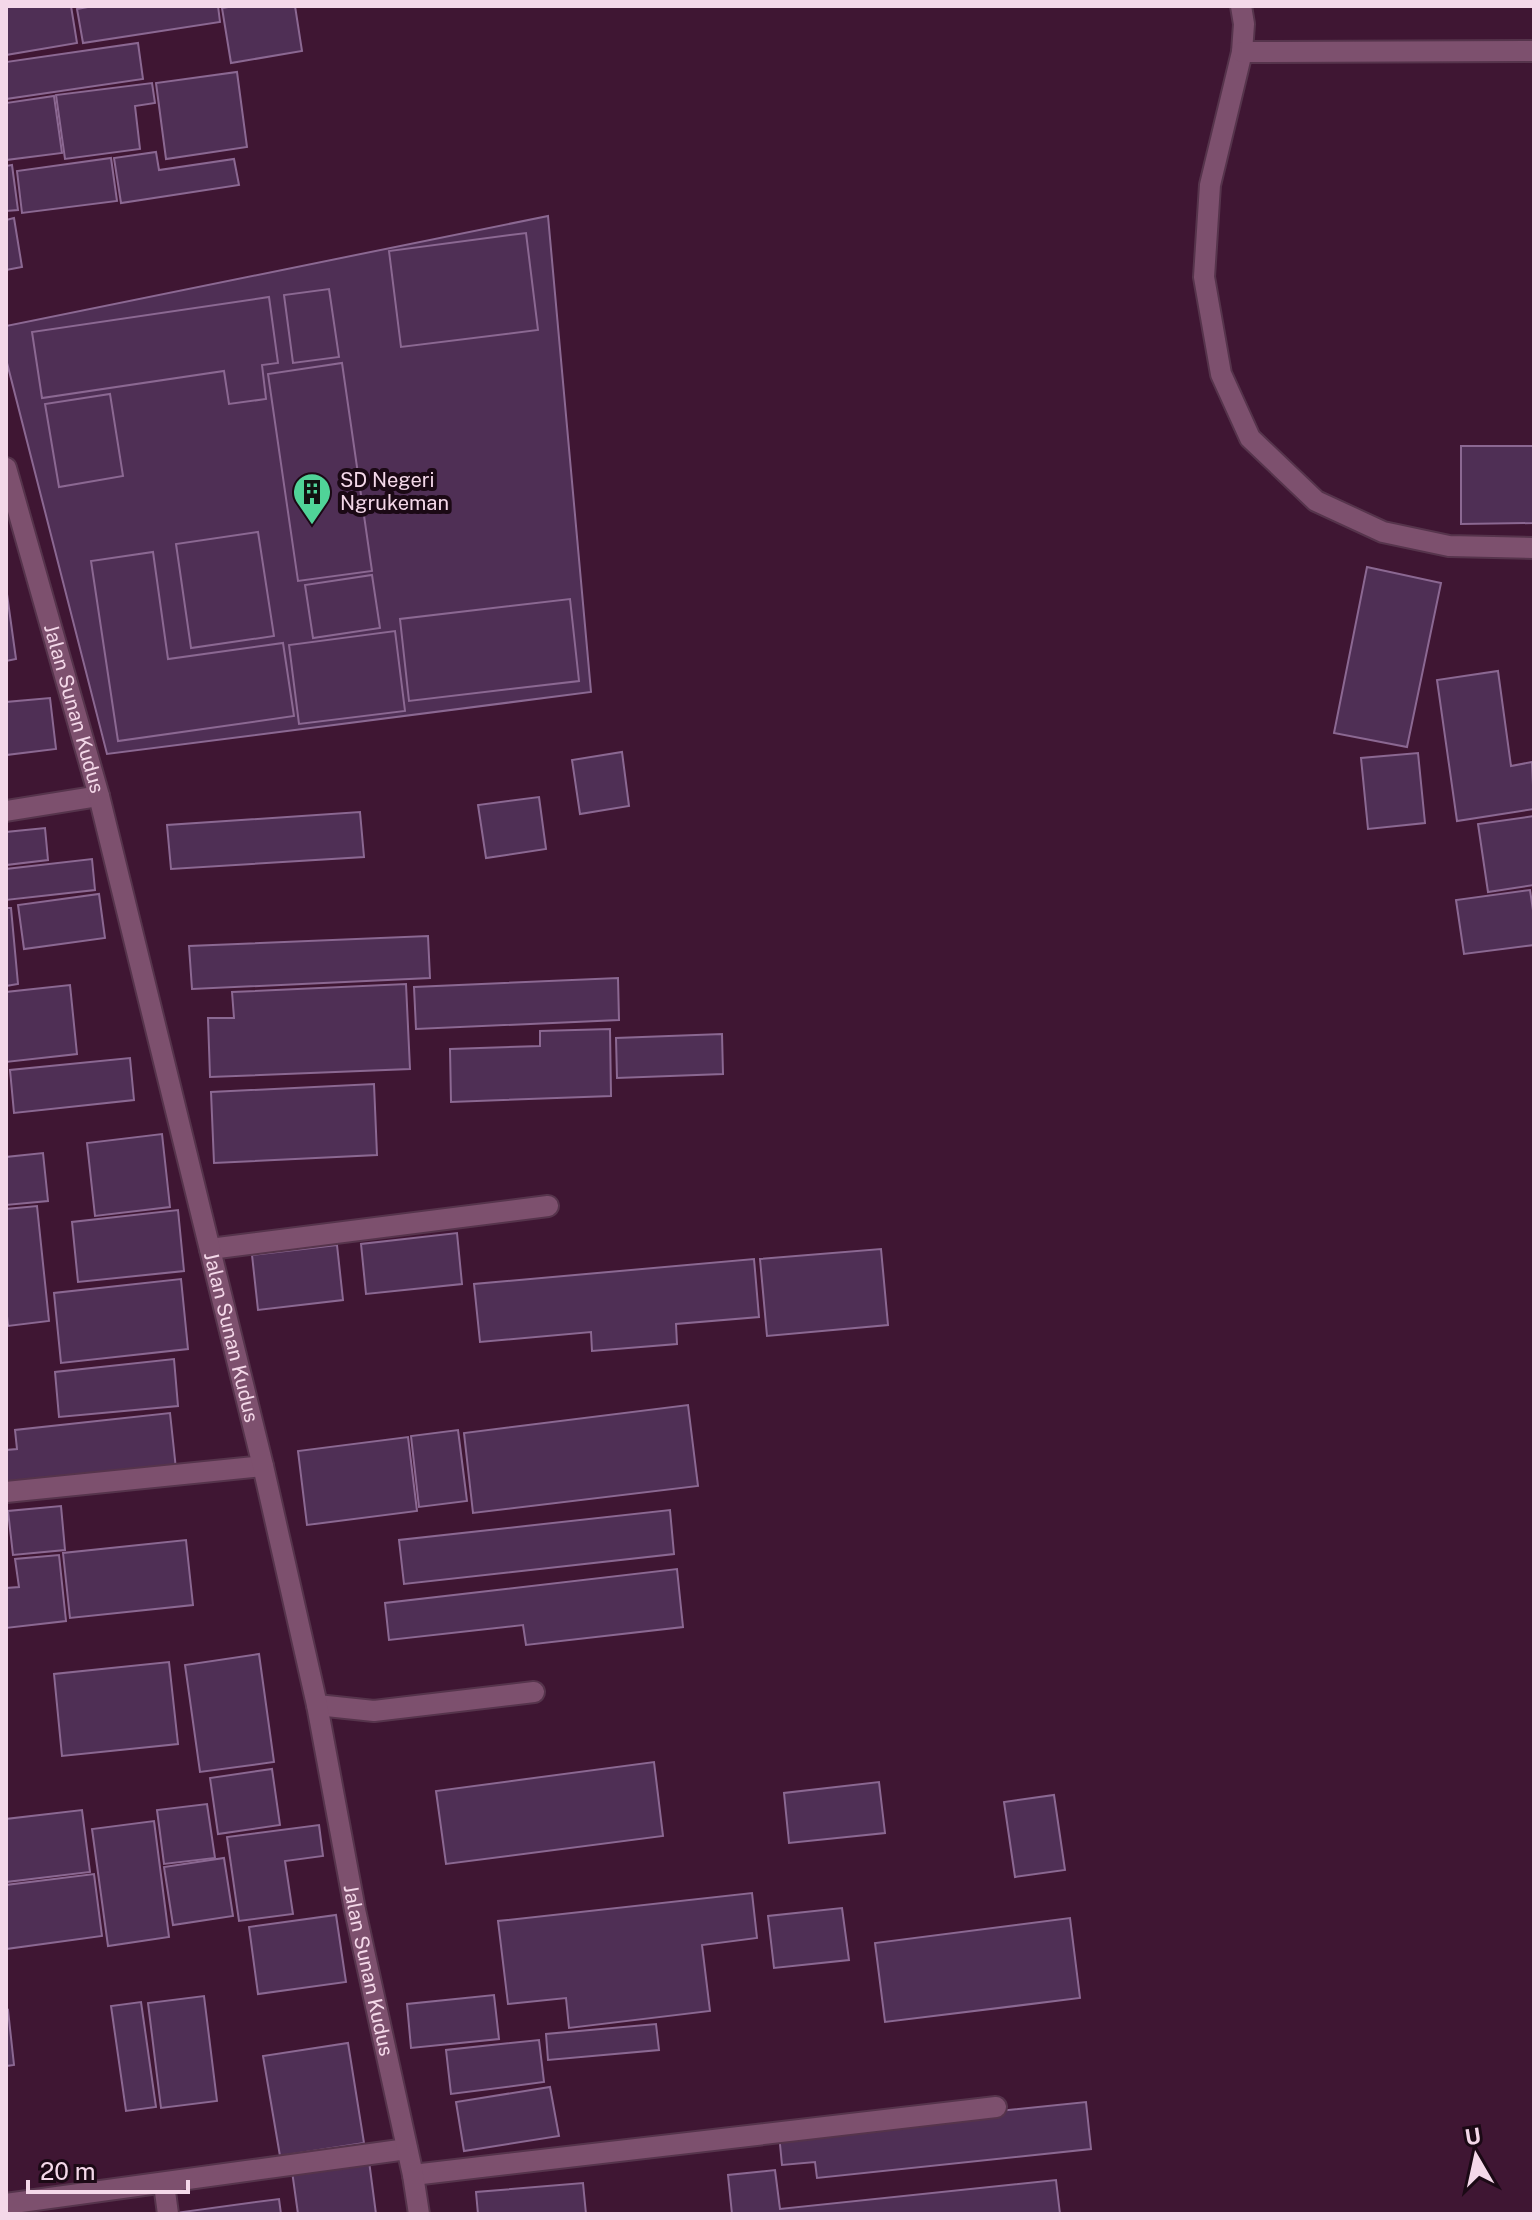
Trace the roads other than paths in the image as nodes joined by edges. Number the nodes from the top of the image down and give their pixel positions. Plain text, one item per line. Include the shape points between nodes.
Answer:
1 (1241, 6) edge
2 (1534, 51) edge
3 (1242, 52) junction
4 (6, 468) edge
5 (1534, 548) edge
6 (99, 796) junction
7 (6, 811) edge
8 (548, 1206) dead end
9 (210, 1249) junction
10 (263, 1466) junction
11 (6, 1492) edge
12 (534, 1692) dead end
13 (317, 1705) junction
14 (996, 2107) dead end
15 (407, 2149) junction
16 (413, 2175) junction
17 (164, 2184) junction
18 (6, 2204) edge
19 (168, 2214) edge
20 (419, 2214) edge

1 - 3 street
2 - 3 street
3 - 5 street via 1210,185 1204,277 1221,374 1250,438 1316,501 1383,532 1449,546
4 - 6 street, Jalan Sunan Kudus
6 - 7 street
6 - 9 street, Jalan Sunan Kudus
8 - 9 street
9 - 10 street, Jalan Sunan Kudus
10 - 11 street
10 - 13 street, Jalan Sunan Kudus
12 - 13 street via 374,1711
13 - 15 street, Jalan Sunan Kudus
14 - 16 street
15 - 16 street, Jalan Sunan Kudus
15 - 17 street
16 - 20 street, Jalan Sunan Kudus
17 - 18 street
17 - 19 street

